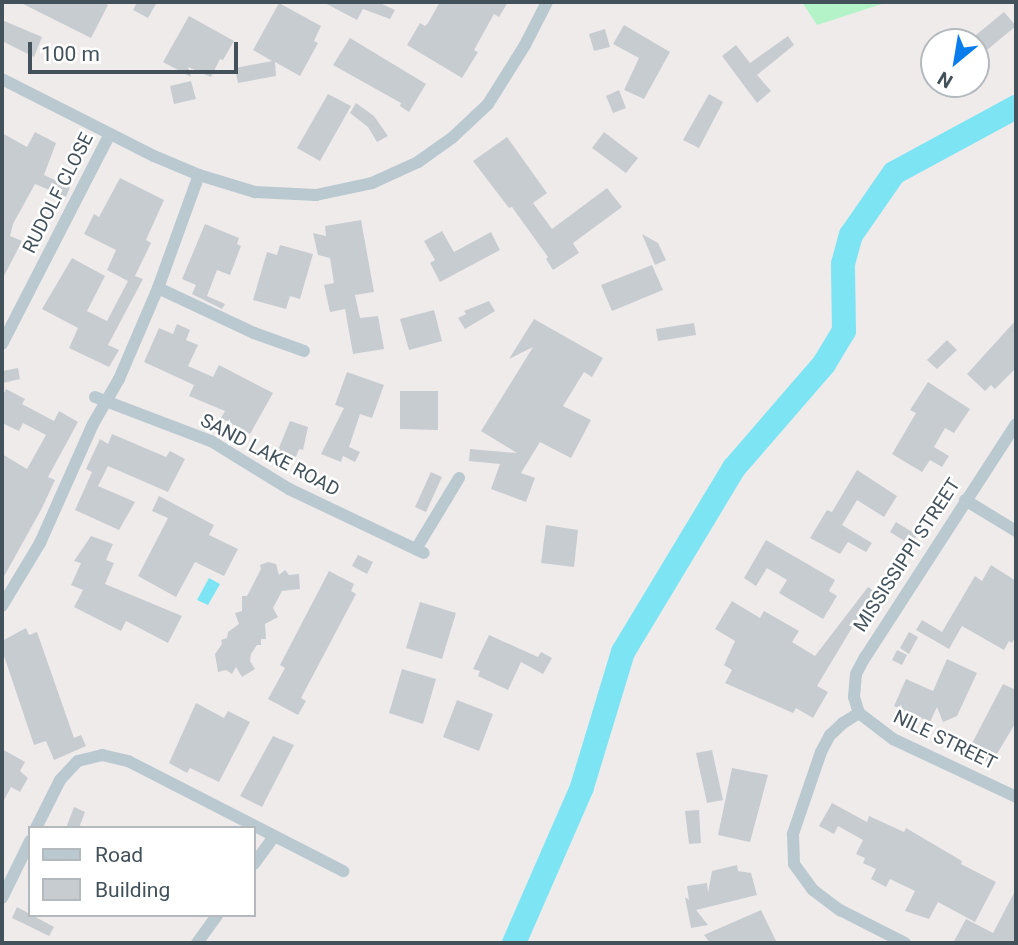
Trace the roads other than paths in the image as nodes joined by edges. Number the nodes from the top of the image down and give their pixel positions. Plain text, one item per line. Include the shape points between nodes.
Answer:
1 (547, 2) edge
2 (2, 79) edge
3 (110, 134) junction
4 (199, 175) junction
5 (158, 288) junction
6 (2, 344) edge
7 (304, 351) dead end
8 (100, 400) junction
9 (1016, 425) edge
10 (459, 478) dead end
11 (965, 499) junction
12 (1016, 531) edge
13 (2, 606) edge
14 (859, 713) junction
15 (1016, 797) edge
16 (37, 826) edge
17 (255, 826) edge
18 (256, 827) edge
19 (274, 836) junction
20 (28, 845) edge
21 (256, 861) edge
22 (343, 872) dead end
23 (2, 898) edge
24 (216, 917) edge
25 (197, 943) edge
26 (905, 943) edge

1 - 4 street via 488,104 418,162 372,183 316,195 255,192
2 - 3 street
3 - 4 street
3 - 6 street, RUDOLF CLOSE
4 - 5 street
5 - 7 street
5 - 8 street via 120,379
8 - 10 street, SAND LAKE ROAD via 211,441 289,489 420,551
8 - 13 street via 40,543
9 - 11 street, MISSISSIPPI STREET
11 - 12 street
11 - 14 street, MISSISSIPPI STREET via 856,674 854,696
14 - 15 street, NILE STREET via 893,739
14 - 26 street via 830,735 821,752 793,834 794,864 813,890 840,910
16 - 17 street via 60,780 78,761 102,754 128,761
18 - 19 street
19 - 21 street
19 - 22 street
20 - 23 street
24 - 25 street

